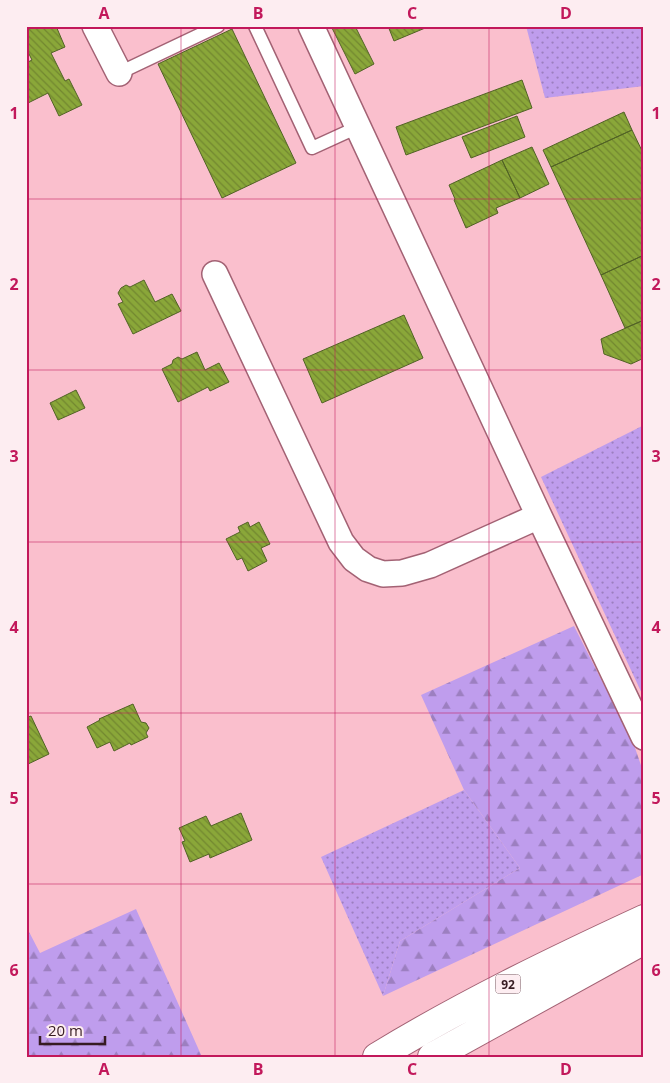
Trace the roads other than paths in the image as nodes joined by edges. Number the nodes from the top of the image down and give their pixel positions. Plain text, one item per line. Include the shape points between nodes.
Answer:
1 (95, 26) edge
2 (218, 26) edge
3 (255, 26) edge
4 (311, 26) edge
5 (119, 73) joint
6 (358, 128) junction
7 (215, 274) dead end
8 (539, 516) junction
9 (644, 737) edge
10 (644, 919) edge
11 (644, 940) edge
12 (377, 1057) edge
13 (432, 1057) edge

1 - 5 street
2 - 5 lane
3 - 6 lane via 312,148
4 - 6 street
6 - 8 street
7 - 8 street via 341,542 354,559 383,574 402,573 430,565
8 - 9 street
10 - 12 main road, 92 via 494,991
11 - 13 main road, 92

